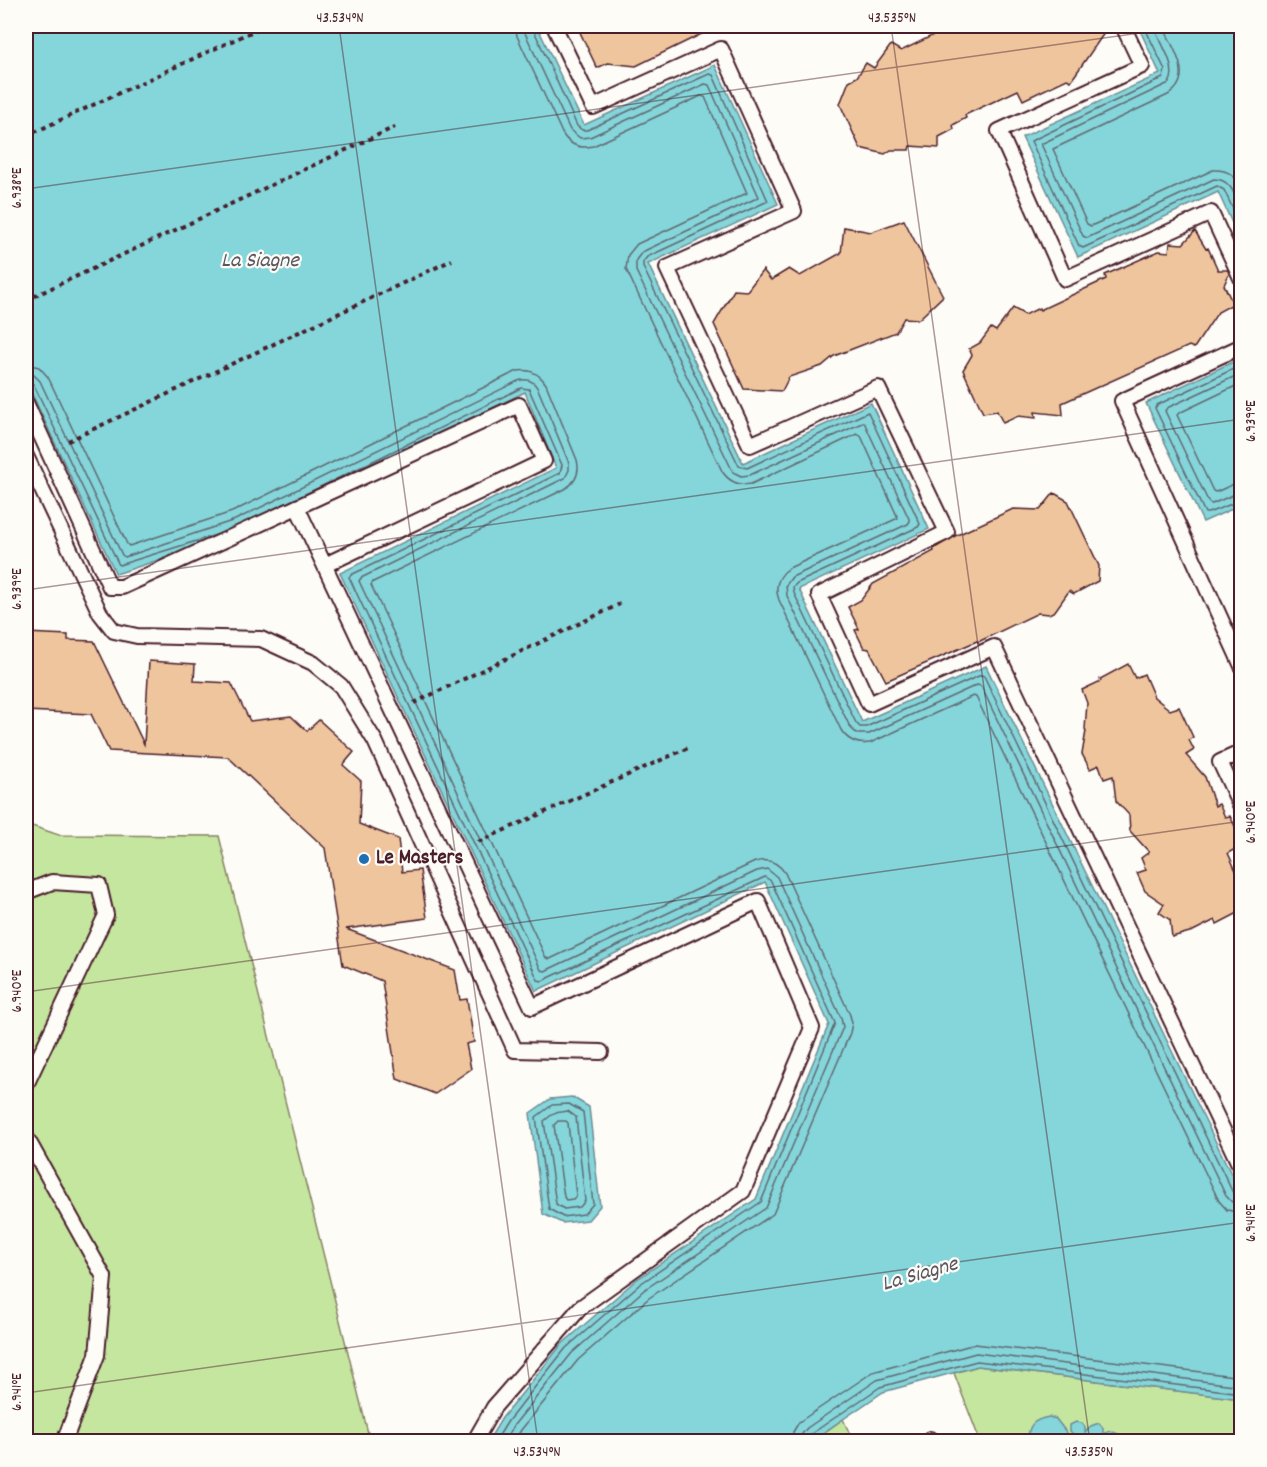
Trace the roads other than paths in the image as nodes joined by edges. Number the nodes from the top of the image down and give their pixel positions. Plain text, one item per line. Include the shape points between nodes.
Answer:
1 (554, 26) edge
2 (1124, 26) edge
3 (1242, 280) edge
4 (1242, 346) edge
5 (26, 403) edge
6 (26, 456) edge
7 (297, 507) junction
8 (325, 565) junction
9 (1242, 666) edge
10 (1242, 752) edge
11 (1242, 809) edge
12 (26, 892) edge
13 (601, 1052) dead end
14 (26, 1084) edge
15 (26, 1137) edge
16 (1242, 1170) edge
17 (64, 1442) edge
18 (474, 1442) edge

1 - 16 lane via 593,107 721,48 794,211 667,268 696,331 750,445 878,388 947,532 819,595 860,685 869,704 994,647
2 - 3 lane via 1143,66 999,131 1065,279 1210,213
4 - 9 lane via 1122,401
5 - 7 lane via 110,586 122,587
6 - 13 lane via 100,613 114,631 137,636 261,639 313,663 341,686 375,741 515,1050
7 - 8 lane
7 - 8 lane via 519,405 544,461
8 - 18 lane via 532,1007 758,901 812,1028 742,1191 580,1308 494,1407
10 - 11 lane via 1220,762
12 - 14 lane via 52,882 99,885 106,915
15 - 17 lane via 104,1277 97,1355

